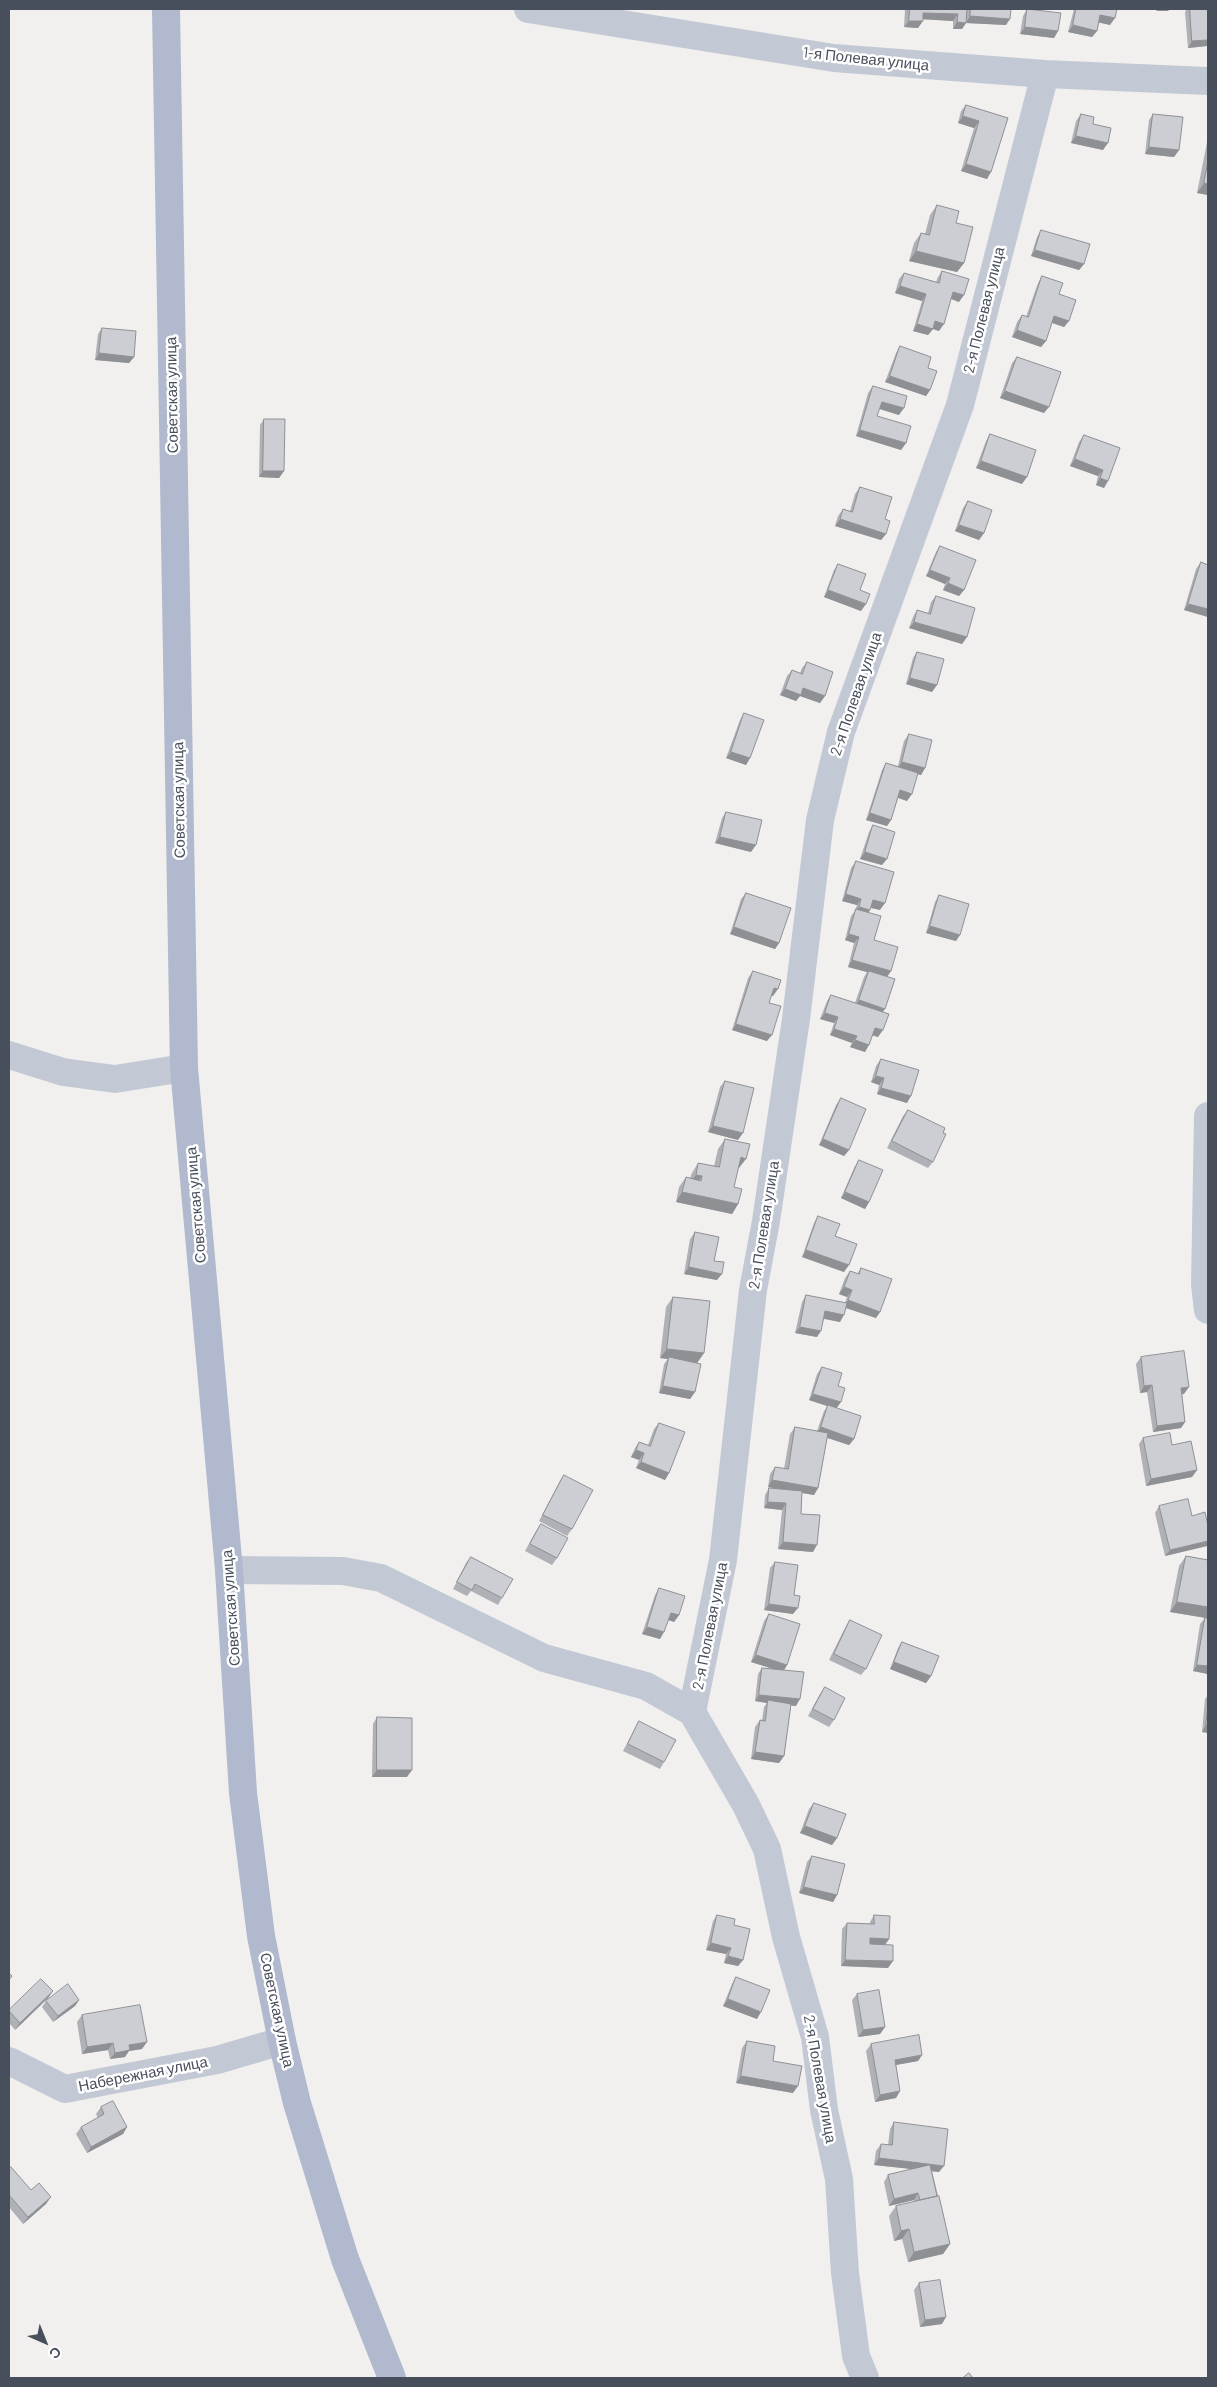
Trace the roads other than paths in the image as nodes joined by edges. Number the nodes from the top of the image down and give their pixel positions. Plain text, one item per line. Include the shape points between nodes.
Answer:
1 (166, 9) edge
2 (528, 9) edge
3 (1045, 74) junction
4 (1208, 81) edge
5 (9, 1055) edge
6 (184, 1068) junction
7 (1208, 1116) edge
8 (1208, 1310) edge
9 (229, 1570) junction
10 (692, 1712) junction
11 (282, 2041) junction
12 (9, 2061) edge
13 (392, 2378) edge
14 (864, 2378) edge

1 - 6 main road, Советская улица
2 - 3 street, 1-я Полевая улица via 834,58
3 - 4 street, 1-я Полевая улица
3 - 10 street, 2-я Полевая улица via 960,405 841,732 820,820 797,1010 753,1290 723,1560
5 - 6 street via 63,1072 115,1079
6 - 9 main road, Советская улица
7 - 8 street via 1205,1285
9 - 10 street via 343,1571 381,1578 544,1658 646,1686
9 - 11 main road, Советская улица via 243,1793 261,1936
10 - 14 street, 2-я Полевая улица via 746,1805 767,1849 786,1937 815,2037 824,2110 839,2179 845,2273 856,2356
11 - 12 street, Набережная улица via 217,2060 65,2089
11 - 13 main road, Советская улица via 345,2259

